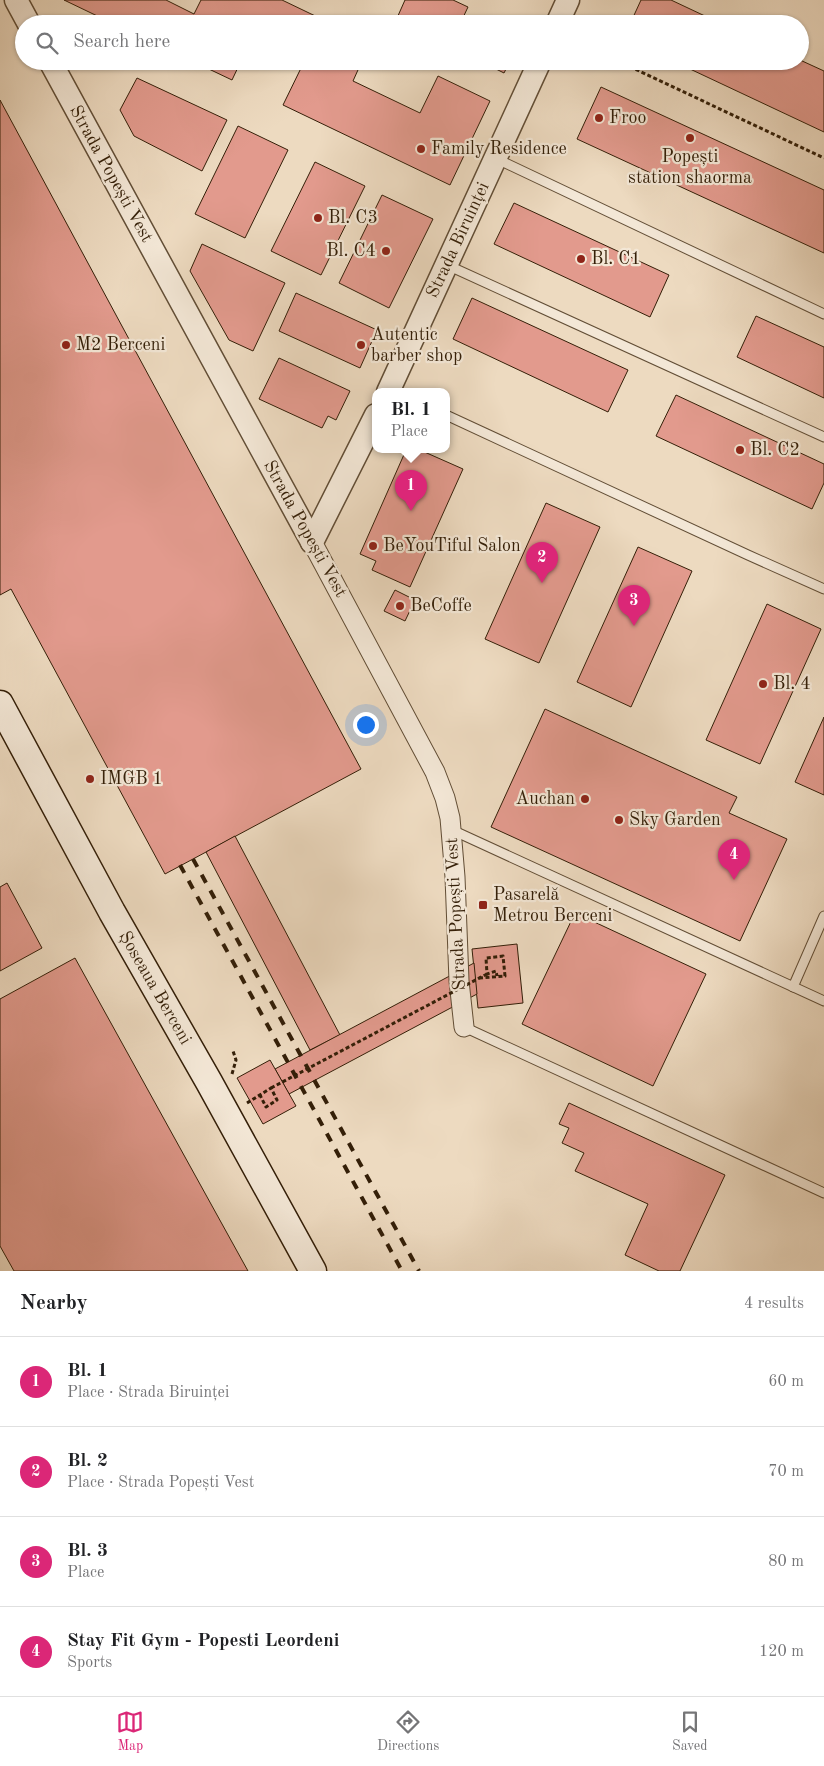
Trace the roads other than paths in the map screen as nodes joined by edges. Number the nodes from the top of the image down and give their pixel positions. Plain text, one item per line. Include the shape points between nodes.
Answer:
1 (16, 0) edge
2 (568, 0) edge
3 (24, 15) edge
4 (561, 15) edge
5 (55, 70) edge
6 (536, 70) edge
7 (496, 158) junction
8 (446, 265) junction
9 (824, 314) edge
10 (392, 388) edge
11 (450, 417) edge
12 (372, 424) edge
13 (824, 437) edge
14 (312, 542) junction
15 (824, 588) edge
16 (1, 707) edge
17 (451, 829) junction
18 (824, 916) edge
19 (793, 987) junction
20 (824, 1001) edge
21 (464, 1027) joint
22 (824, 1193) edge
23 (313, 1271) edge

1 - 3 street
2 - 4 street
5 - 14 street, Strada Popești Vest
6 - 7 street, Strada Biruinței
7 - 8 street, Strada Biruinței
7 - 9 lane
8 - 10 street, Strada Biruinței
8 - 13 lane
11 - 15 lane
12 - 14 street
14 - 17 street, Strada Popești Vest via 435,772 445,798
16 - 23 main road, Șoseaua Berceni
17 - 19 lane
17 - 21 street, Strada Popești Vest
18 - 19 lane
19 - 20 lane
21 - 22 lane

